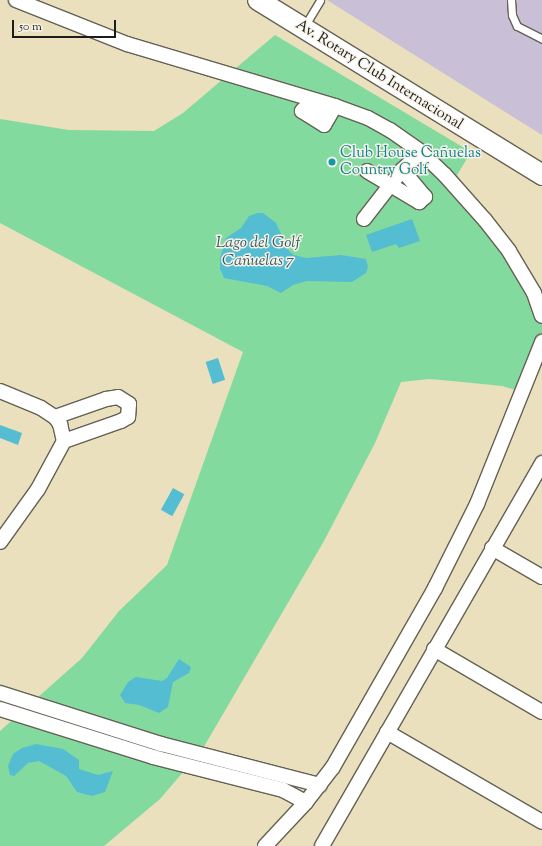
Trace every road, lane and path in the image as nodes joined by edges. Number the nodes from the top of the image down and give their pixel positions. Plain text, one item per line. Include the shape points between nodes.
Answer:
1 (16, 0) edge
2 (258, 0) edge
3 (320, 0) edge
4 (511, 0) edge
5 (304, 28) junction
6 (542, 39) edge
7 (421, 152) junction
8 (402, 170) junction
9 (368, 171) dead end
10 (542, 176) edge
11 (391, 185) junction
12 (364, 219) dead end
13 (542, 316) edge
14 (542, 342) edge
15 (0, 391) edge
16 (55, 417) junction
17 (64, 441) junction
18 (542, 463) edge
19 (0, 542) edge
20 (492, 548) junction
21 (542, 577) edge
22 (434, 650) junction
23 (0, 693) edge
24 (0, 709) edge
25 (542, 712) edge
26 (387, 732) junction
27 (320, 785) junction
28 (306, 802) junction
29 (542, 822) edge
30 (265, 846) edge
31 (322, 846) edge

1 - 7 street via 127,44 332,111 368,118
2 - 5 main road, Av. Rotary Club Internacional
3 - 5 lane
4 - 6 lane via 512,15 517,26
5 - 10 main road, Av. Rotary Club Internacional
7 - 8 street
7 - 13 street via 461,192 509,251 534,293
8 - 11 street
8 - 11 street via 425,197 419,202
9 - 11 street
11 - 12 street
14 - 27 street via 477,504 435,588 354,733
15 - 16 street via 41,408
16 - 17 street via 60,424
16 - 17 street via 106,399 118,397 129,404 128,417 121,421
17 - 19 street via 38,489
18 - 20 street
20 - 21 street
20 - 22 street
22 - 25 street
22 - 26 street
23 - 27 street via 161,744
24 - 28 street via 153,757 283,790
26 - 29 street
26 - 31 street
27 - 28 street
28 - 30 street

